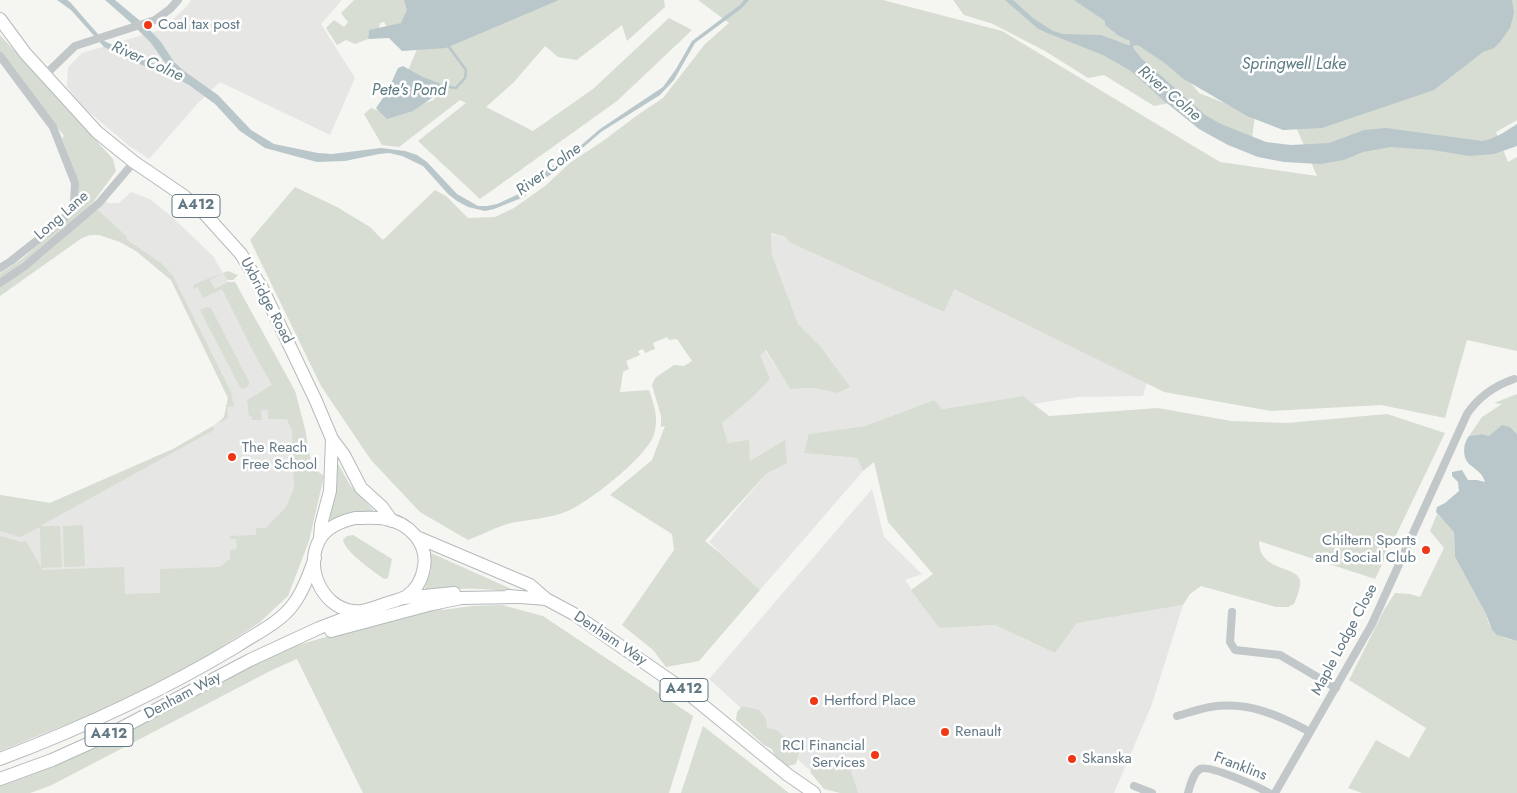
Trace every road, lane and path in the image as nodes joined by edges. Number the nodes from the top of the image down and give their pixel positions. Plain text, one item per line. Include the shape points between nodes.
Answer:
1 (178, 0) edge
2 (0, 19) edge
3 (0, 56) edge
4 (45, 75) junction
5 (134, 162) junction
6 (0, 268) edge
7 (0, 283) edge
8 (1514, 379) dead end
9 (332, 439) junction
10 (392, 521) junction
11 (419, 538) junction
12 (320, 539) junction
13 (315, 558) junction
14 (516, 597) junction
15 (403, 598) junction
16 (546, 599) junction
17 (364, 611) junction
18 (1232, 612) dead end
19 (295, 640) junction
20 (1336, 688) junction
21 (1177, 716) dead end
22 (1310, 732) junction
23 (0, 759) edge
24 (0, 779) edge
25 (1134, 786) dead end
26 (814, 793) edge
27 (1152, 793) edge
28 (1188, 793) edge
29 (1269, 793) edge
30 (1275, 793) edge

1 - 4 street via 162,16 148,23 70,49
2 - 4 main road, Uxbridge Road / A412
3 - 6 street, Long Lane via 54,127 76,183 74,203 63,220
4 - 5 main road, Uxbridge Road / A412 via 97,132
5 - 7 street, Long Lane via 99,203
5 - 9 main road, Uxbridge Road / A412 via 204,213 241,254 263,290
8 - 20 street, Maple Lodge Close via 1489,390 1467,414 1387,592
9 - 10 main road, Uxbridge Road / A412 via 361,488
9 - 12 main road, Uxbridge Road / A412 via 330,491
10 - 11 main road
10 - 12 main road via 348,520 330,528
11 - 15 main road via 424,570 416,588
11 - 16 main road, Denham Way / A412 via 530,585
12 - 13 main road
13 - 17 main road via 314,574 330,600 344,609
13 - 23 main road, Denham Way / A412 via 292,607 257,633 207,664 126,706
14 - 15 main road, Denham Way / A412 via 474,592
14 - 16 main road, Denham Way / A412
14 - 19 main road, A412 via 461,598
15 - 17 main road
16 - 26 main road, Denham Way / A412 via 574,614 684,690
17 - 19 main road, Denham Way / A412
18 - 20 street via 1230,642 1235,650 1280,655
19 - 24 main road, Denham Way / A412 via 250,660 112,734
20 - 22 street, Maple Lodge Close
21 - 22 street via 1216,706 1247,707 1267,712
22 - 30 street, Maple Lodge Close
25 - 27 street
28 - 29 street, Franklins via 1195,774 1204,768

